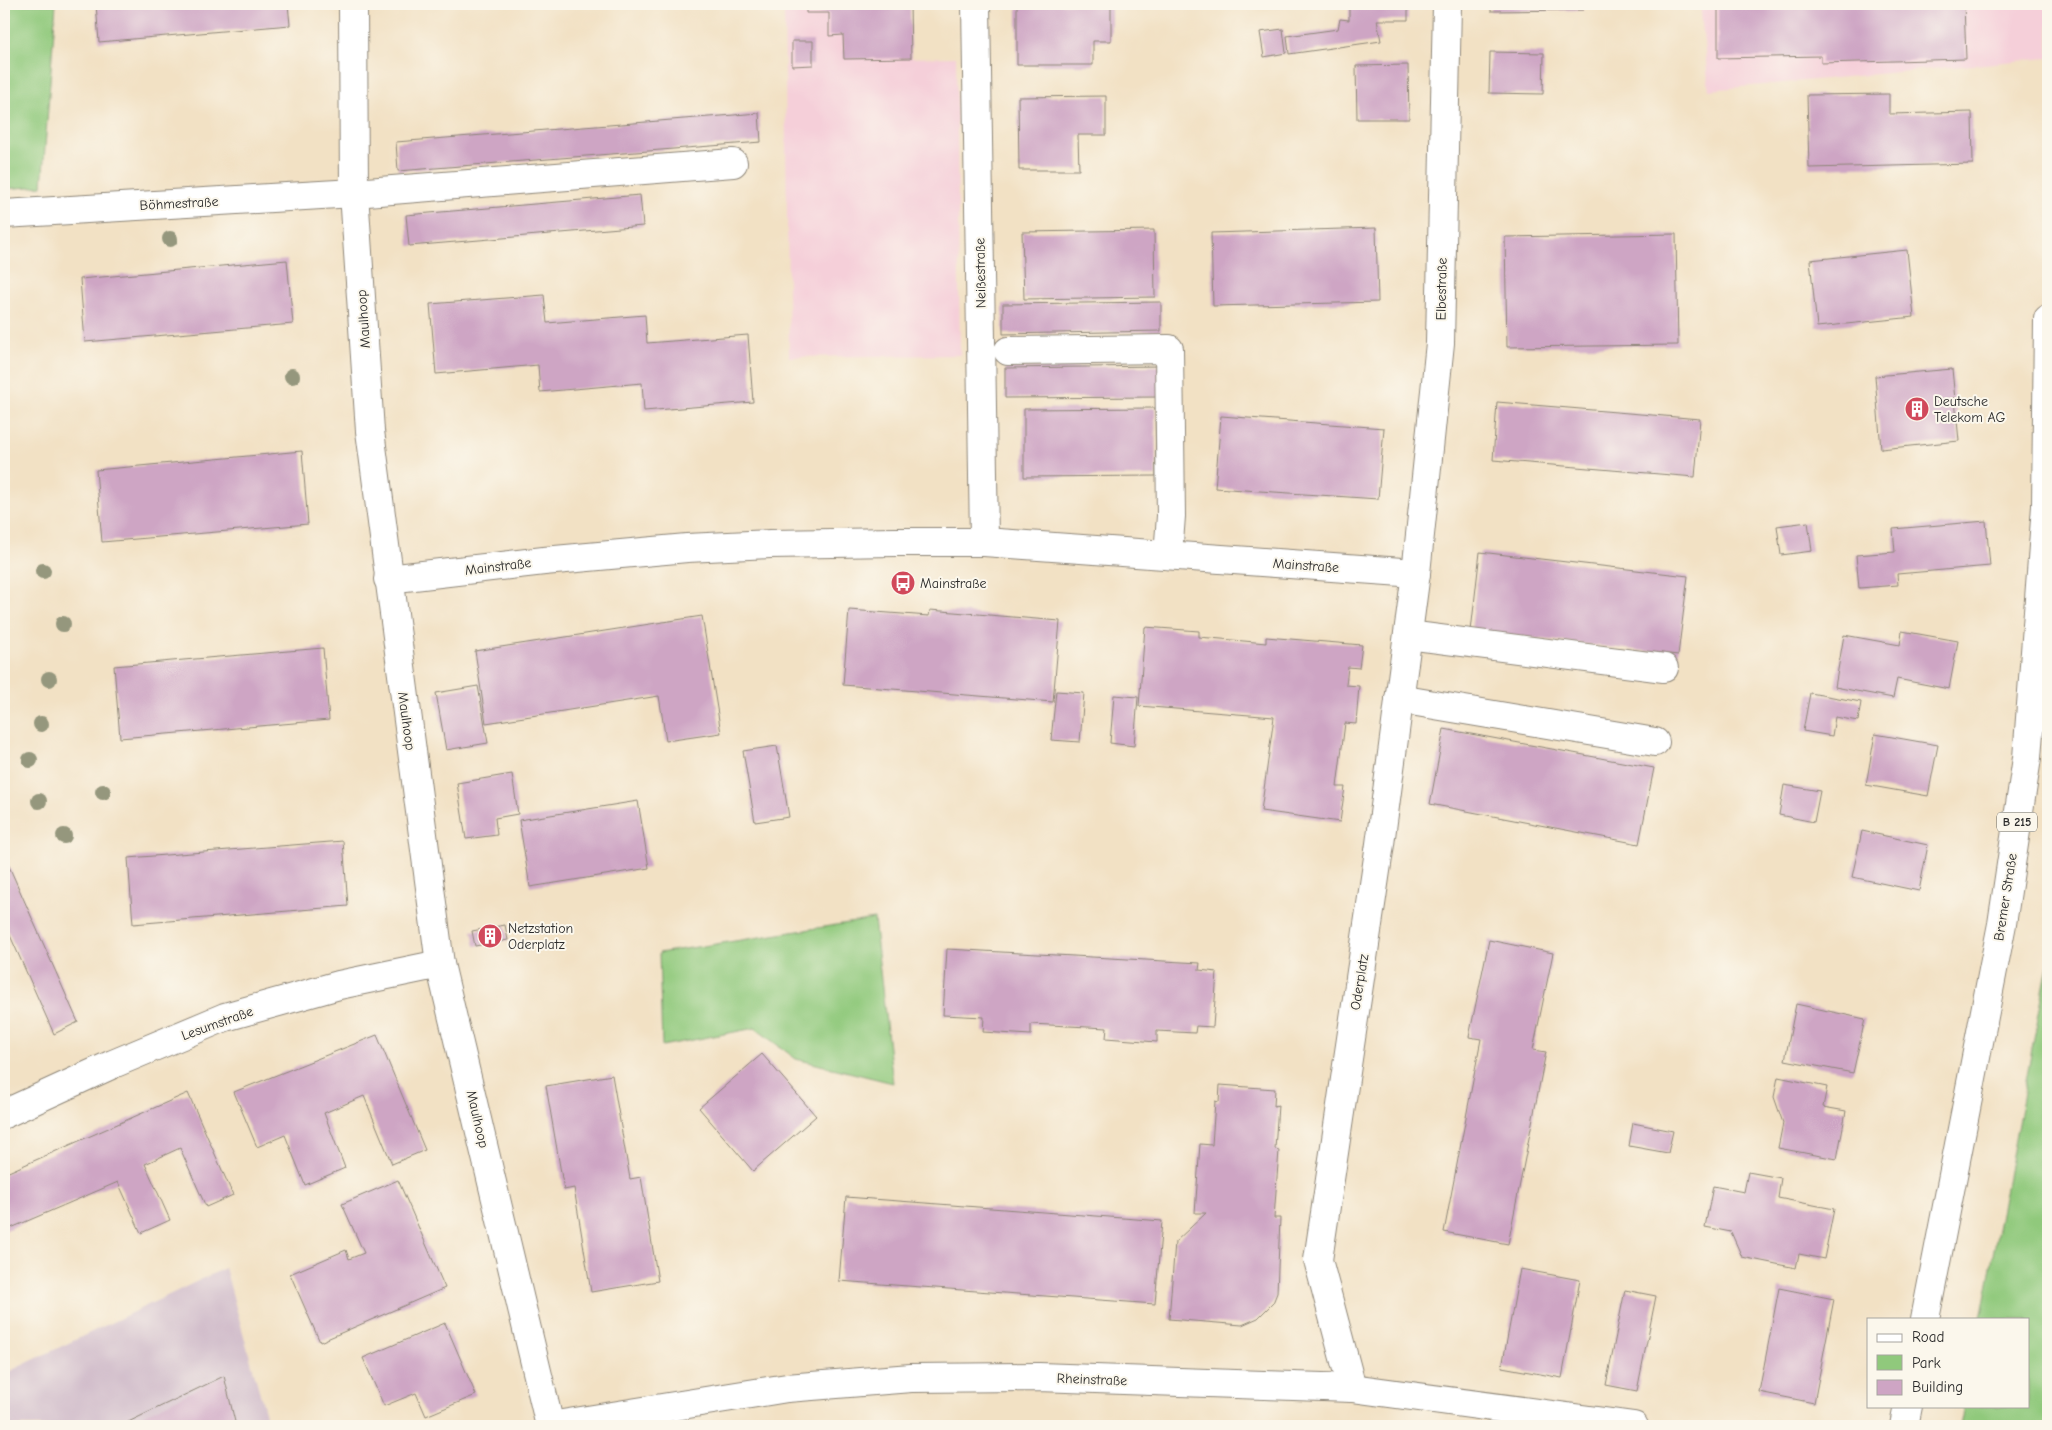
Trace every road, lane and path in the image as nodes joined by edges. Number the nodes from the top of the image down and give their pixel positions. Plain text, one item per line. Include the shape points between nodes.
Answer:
1 (353, 4) edge
2 (976, 4) edge
3 (1448, 4) edge
4 (733, 163) dead end
5 (354, 193) junction
6 (4, 214) edge
7 (2048, 319) edge
8 (1008, 351) dead end
9 (984, 542) junction
10 (1168, 555) junction
11 (1416, 573) junction
12 (388, 579) junction
13 (1408, 635) junction
14 (1664, 668) dead end
15 (1399, 698) junction
16 (1655, 742) dead end
17 (440, 964) junction
18 (4, 1114) edge
19 (1925, 1318) edge
20 (1352, 1388) junction
21 (1908, 1408) edge
22 (550, 1426) edge
23 (1634, 1426) edge
24 (1904, 1426) edge

1 - 5 street, Maulhoop
2 - 9 street, Neißestraße
3 - 11 street, Elbestraße via 1440,342
4 - 5 street, Böhmestraße
5 - 6 street, Böhmestraße
5 - 12 street, Maulhoop via 370,431
7 - 19 street, Bremer Straße / B 215 via 2046,506 2027,758 1999,942
8 - 10 street via 1169,349 1172,516
9 - 10 street, Mainstraße
9 - 12 street, Mainstraße via 687,548
10 - 11 street, Mainstraße
11 - 13 street, Oderplatz
12 - 17 street, Maulhoop
13 - 14 street
13 - 15 street, Oderplatz
15 - 16 street
15 - 20 street, Oderplatz via 1318,1260
17 - 18 street, Lesumstraße via 339,985 225,1017
17 - 22 street, Maulhoop
20 - 22 street, Rheinstraße via 1039,1377 911,1378 787,1388
20 - 23 street, Rheinstraße
21 - 24 street

